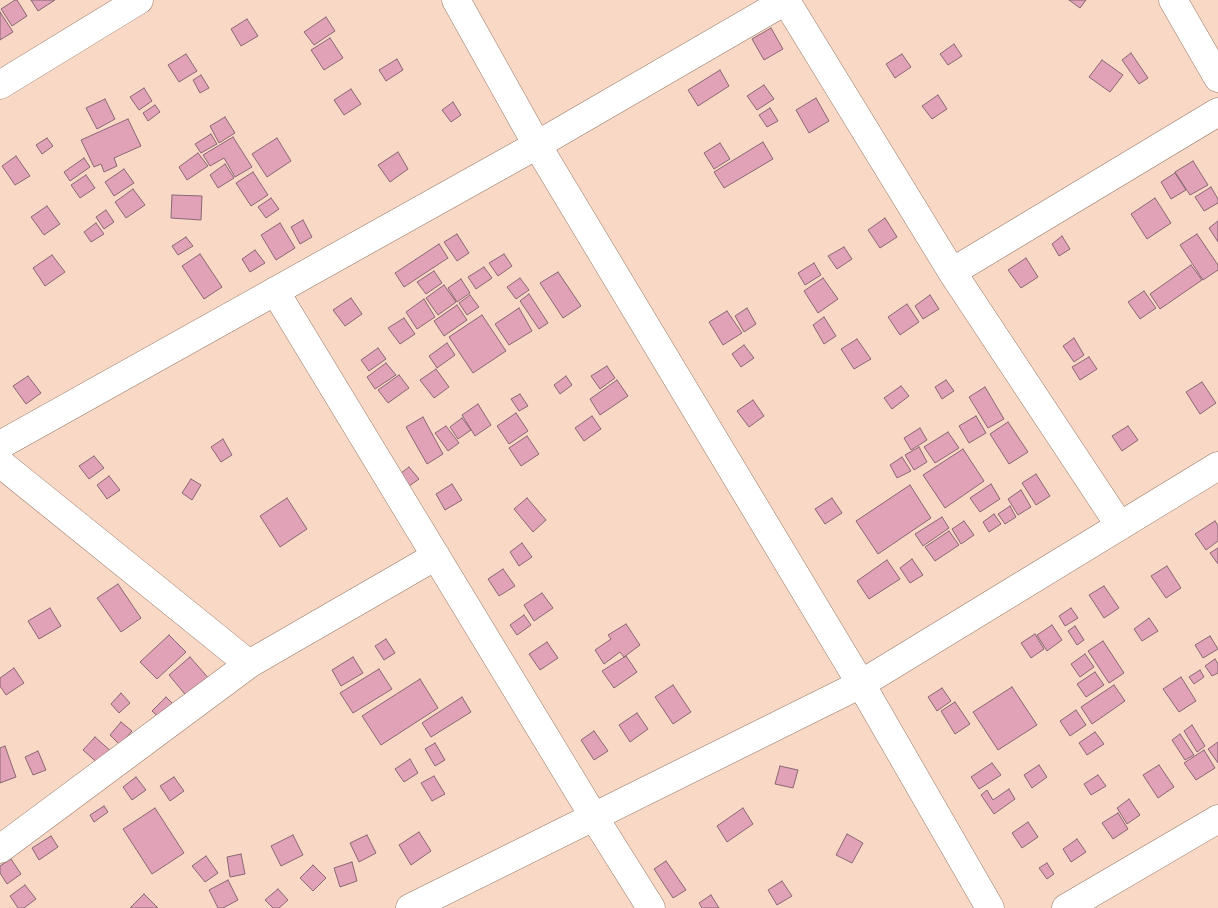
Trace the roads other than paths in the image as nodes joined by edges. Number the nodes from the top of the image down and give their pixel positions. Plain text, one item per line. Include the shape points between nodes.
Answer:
1 (139, 0) edge
2 (456, 0) edge
3 (787, 0) edge
4 (1173, 0) edge
5 (1218, 78) edge
6 (0, 85) edge
7 (1218, 112) edge
8 (537, 145) junction
9 (952, 272) junction
10 (275, 292) junction
11 (0, 445) edge
12 (0, 463) edge
13 (1218, 466) edge
14 (1120, 526) junction
15 (436, 556) junction
16 (249, 664) junction
17 (861, 684) junction
18 (594, 817) junction
19 (1218, 819) edge
20 (0, 850) edge
21 (410, 908) edge
22 (651, 908) edge
23 (990, 908) edge
24 (1066, 908) edge

1 - 6 street
2 - 8 street
3 - 8 street
3 - 9 street
4 - 5 street
7 - 9 street
8 - 10 street
8 - 17 street
9 - 14 street
10 - 11 street
10 - 15 street
12 - 16 street
13 - 14 street
14 - 17 street
15 - 16 street
15 - 18 street
16 - 20 street
17 - 18 street
17 - 23 street
18 - 21 street
18 - 22 street
19 - 24 street

